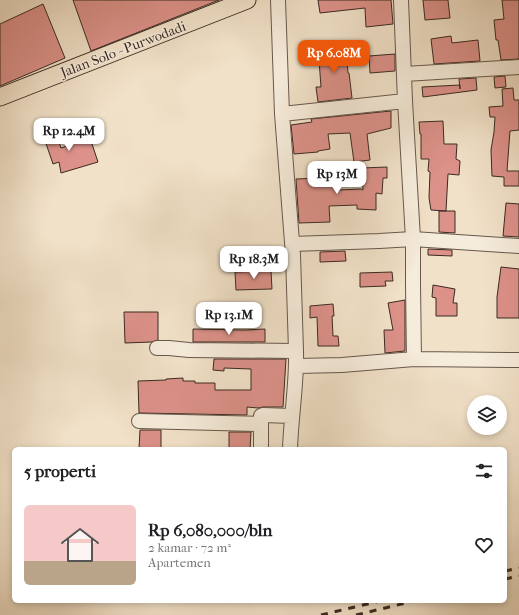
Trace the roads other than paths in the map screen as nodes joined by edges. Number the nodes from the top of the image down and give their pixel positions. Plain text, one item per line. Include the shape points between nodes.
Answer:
1 (247, 0) edge
2 (278, 0) edge
3 (401, 0) edge
4 (519, 67) edge
5 (405, 74) junction
6 (0, 97) edge
7 (405, 101) junction
8 (282, 114) junction
9 (413, 239) junction
10 (292, 244) junction
11 (519, 246) edge
12 (157, 348) dead end
13 (296, 350) junction
14 (414, 359) junction
15 (519, 360) edge
16 (297, 366) junction
17 (291, 416) junction
18 (139, 421) dead end
19 (261, 424) junction
20 (261, 447) edge
21 (290, 447) edge

1 - 6 main road, Jalan Solo - Purwodadi
2 - 8 street
3 - 5 street
4 - 5 street
5 - 7 street
7 - 8 street
7 - 9 street
8 - 10 street
9 - 10 street
9 - 11 street
9 - 14 street
10 - 13 street
12 - 13 street
13 - 16 street
14 - 15 street
14 - 16 street
16 - 17 street
17 - 19 street via 263,415
17 - 21 street
18 - 19 street
19 - 20 street

